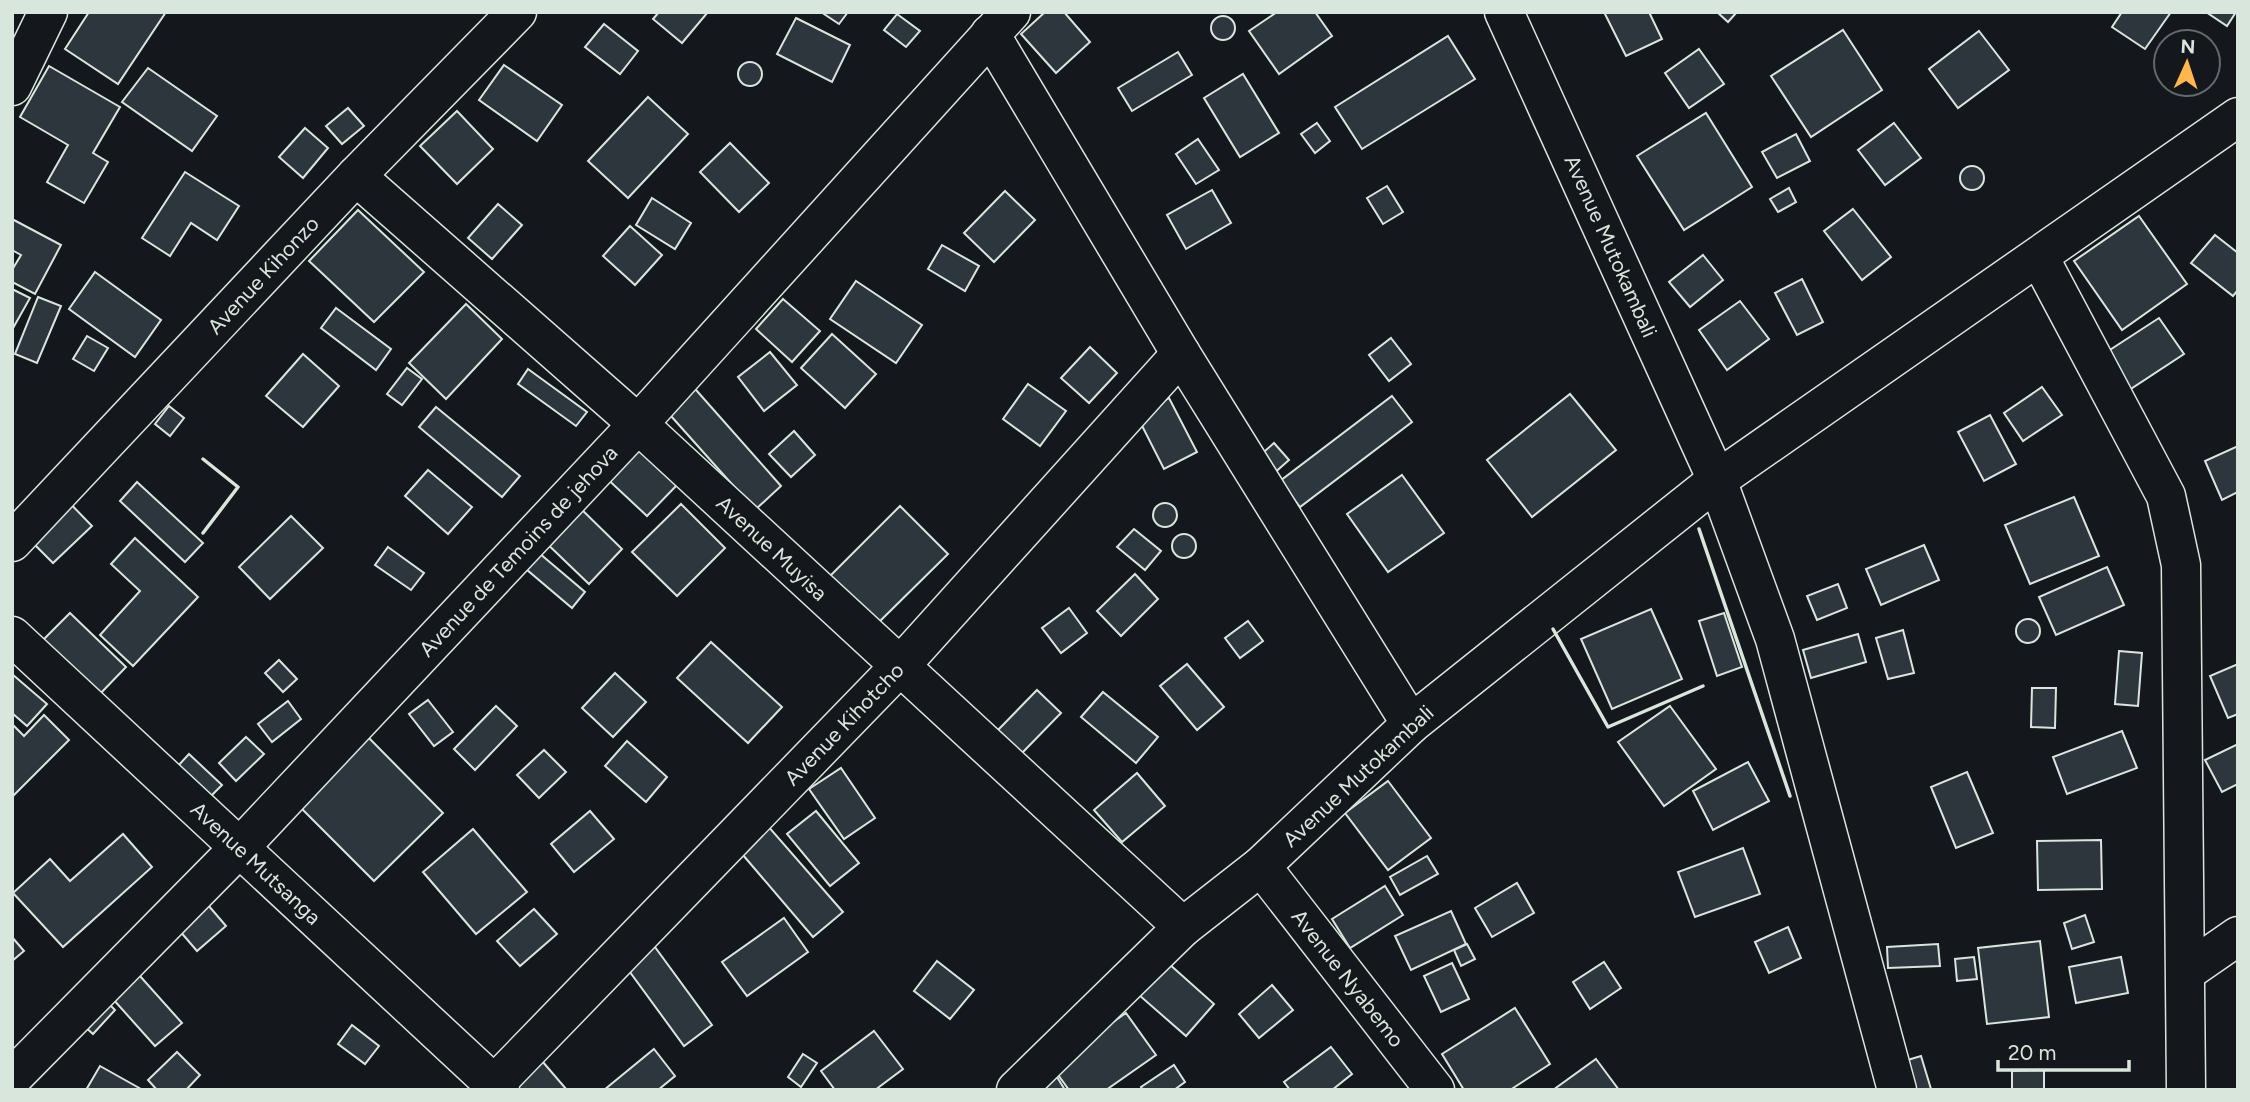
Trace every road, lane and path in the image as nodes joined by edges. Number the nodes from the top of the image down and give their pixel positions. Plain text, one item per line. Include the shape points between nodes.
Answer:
1 (48, 12) edge
2 (517, 12) edge
3 (1504, 12) edge
4 (1000, 23) edge
5 (12, 86) edge
6 (2238, 117) edge
7 (356, 176) junction
8 (2039, 257) junction
9 (1181, 354) junction
10 (638, 425) junction
11 (1717, 480) junction
12 (12, 542) edge
13 (12, 636) edge
14 (900, 666) junction
15 (1411, 724) junction
16 (239, 848) junction
17 (1261, 866) junction
18 (1183, 927) junction
19 (2238, 936) edge
20 (2186, 972) junction
21 (12, 1077) edge
22 (494, 1087) edge
23 (1016, 1090) edge
24 (1435, 1090) edge
25 (1897, 1090) edge
26 (2186, 1090) edge

1 - 5 street
2 - 7 street, Avenue Kihonzo
3 - 11 street, Avenue Mutokambali
4 - 9 street
4 - 10 street, Avenue de Temoins de jehova
6 - 8 street
7 - 10 street, Avenue Muyisa
7 - 12 street, Avenue Kihonzo
8 - 11 street
8 - 20 street via 2166,496 2181,565
9 - 14 street, Avenue Kihotcho
9 - 15 street
10 - 14 street, Avenue Muyisa
10 - 16 street, Avenue de Temoins de jehova
11 - 15 street, Avenue Mutokambali
11 - 25 street, Avenue Mutokambali via 1775,639
13 - 16 street, Avenue Mutsanga
14 - 18 street, Avenue Muyisa
14 - 22 street, Avenue Kihotcho
15 - 17 street, Avenue Mutokambali
16 - 21 street, Avenue de Temoins de jehova
16 - 22 street, Avenue Mutsanga
17 - 18 street, Avenue Mutokambali
17 - 24 street, Avenue Nyabemo
18 - 23 street, Avenue Mutokambali
19 - 20 street
20 - 26 street

